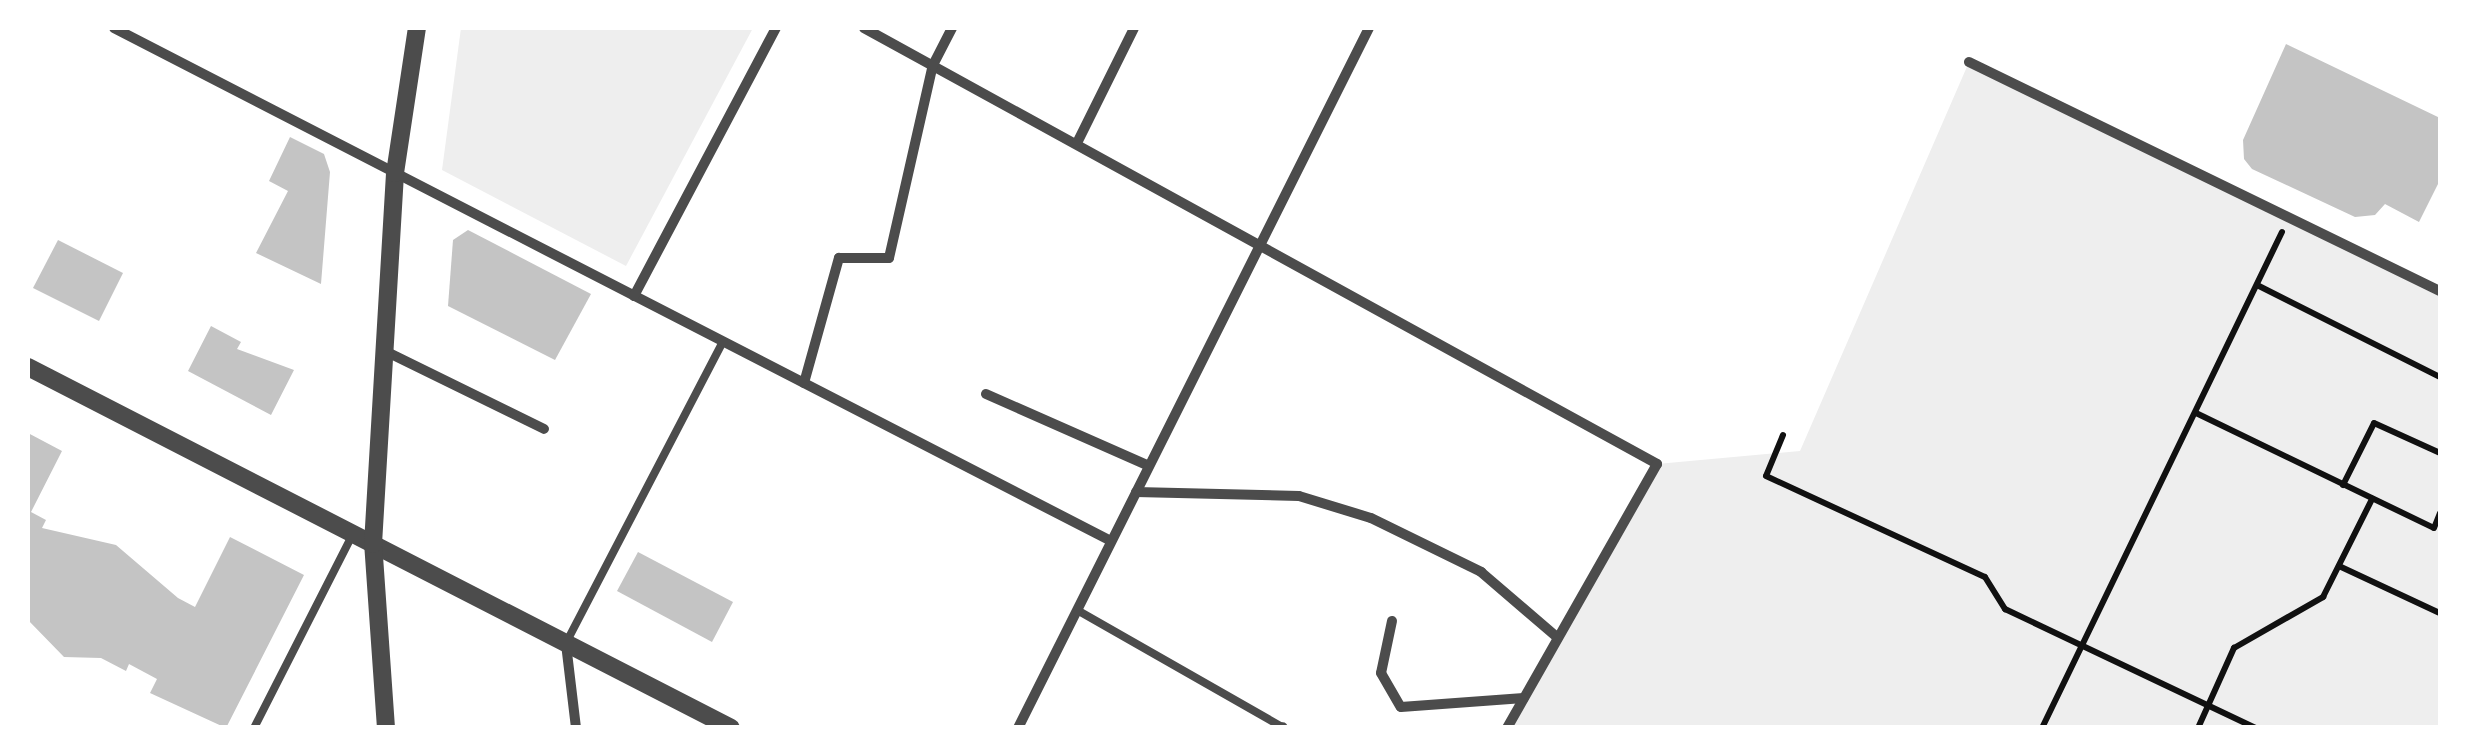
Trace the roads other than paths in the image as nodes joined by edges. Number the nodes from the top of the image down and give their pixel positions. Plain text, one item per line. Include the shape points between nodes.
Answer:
1 (114, 28) edge
2 (417, 28) edge
3 (776, 28) edge
4 (864, 28) edge
5 (952, 28) edge
6 (1134, 28) edge
7 (1369, 28) edge
8 (1968, 62) dead end
9 (933, 65) junction
10 (1077, 144) junction
11 (394, 173) junction
12 (1261, 244) junction
13 (2440, 291) edge
14 (634, 296) junction
15 (724, 342) junction
16 (385, 351) junction
17 (28, 367) edge
18 (804, 383) junction
19 (986, 394) dead end
20 (544, 429) dead end
21 (1149, 466) junction
22 (1136, 492) junction
23 (353, 534) junction
24 (1111, 541) junction
25 (372, 544) junction
26 (1076, 610) junction
27 (1392, 621) dead end
28 (1558, 638) junction
29 (566, 643) junction
30 (1524, 698) junction
31 (1283, 727) edge
32 (254, 728) edge
33 (386, 728) edge
34 (576, 728) edge
35 (730, 728) edge
36 (1018, 728) edge
37 (1507, 728) edge

1 - 11 street
2 - 11 street
3 - 14 street
4 - 9 street
5 - 9 street
6 - 10 street
7 - 12 street
8 - 13 street
9 - 10 street
9 - 18 street via 889,258 839,258
10 - 12 street
11 - 14 street
11 - 16 street
12 - 21 street
12 - 28 street via 1657,464
14 - 15 street
15 - 18 street
15 - 29 lane
16 - 20 street
16 - 25 street
17 - 23 street
18 - 24 street
19 - 21 street
21 - 22 street
22 - 24 street
22 - 28 street via 1299,496 1371,518 1481,572
23 - 25 street
23 - 32 lane
24 - 26 street
25 - 29 street
25 - 33 street
26 - 31 lane
26 - 36 street
27 - 30 street via 1381,673 1400,707
28 - 30 street
29 - 34 street
29 - 35 street
30 - 37 street

